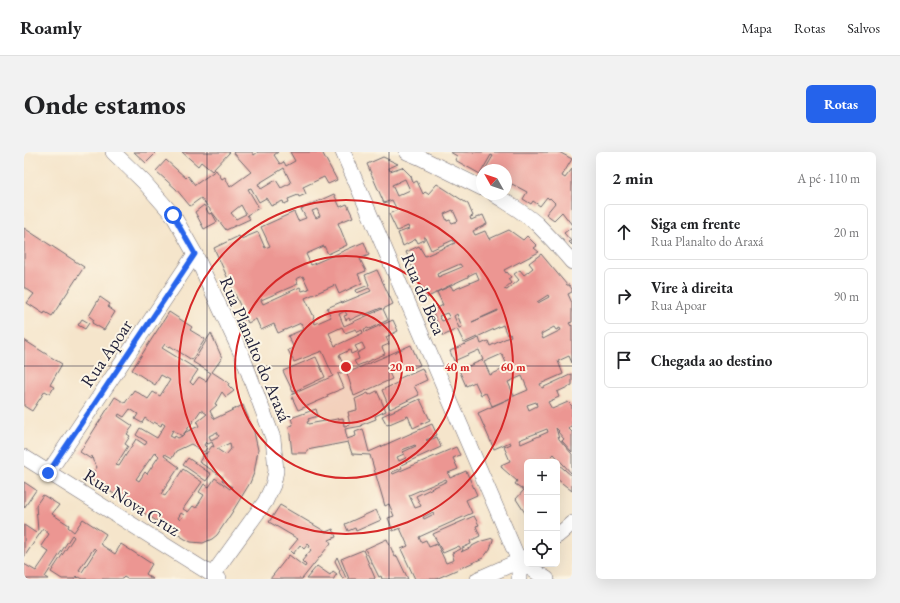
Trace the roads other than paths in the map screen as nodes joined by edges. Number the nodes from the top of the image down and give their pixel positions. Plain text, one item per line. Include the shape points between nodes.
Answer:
1 (113, 152) edge
2 (343, 152) edge
3 (407, 152) edge
4 (476, 185) edge
5 (503, 200) edge
6 (195, 254) junction
7 (572, 262) edge
8 (24, 457) edge
9 (48, 473) junction
10 (572, 523) edge
11 (560, 534) edge
12 (523, 558) edge
13 (216, 577) edge
14 (478, 579) edge
15 (520, 579) edge
16 (547, 579) edge

1 - 6 street, Rua Planalto do Araxá via 173,215
2 - 12 street, Rua do Beca
3 - 4 street
5 - 7 street via 537,224
6 - 9 street, Rua Apoar
6 - 13 street, Rua Planalto do Araxá via 242,355 272,438 276,471 265,502
8 - 9 street, Rua Nova Cruz
9 - 13 street, Rua Nova Cruz
10 - 11 street
12 - 14 street
12 - 15 street
12 - 16 street

